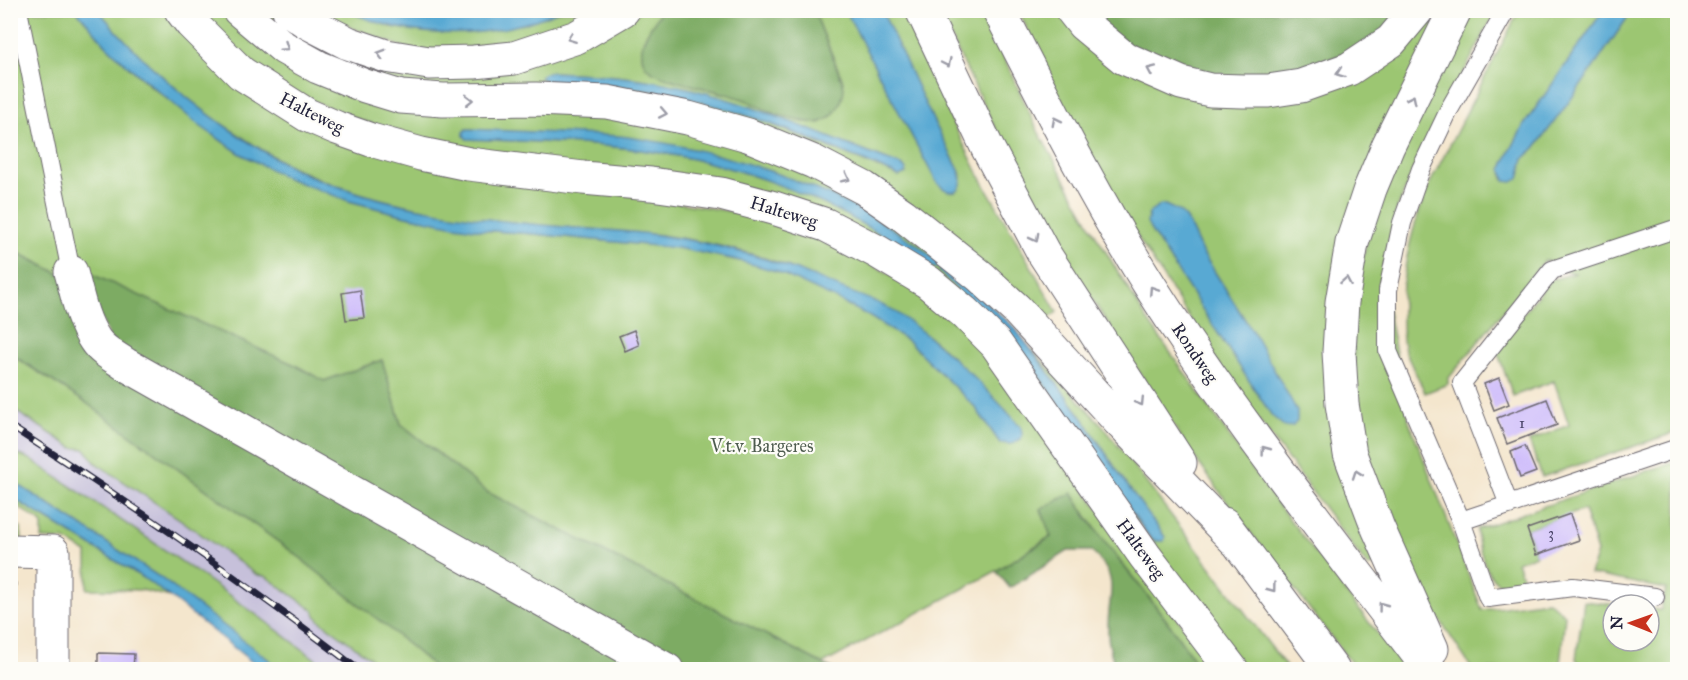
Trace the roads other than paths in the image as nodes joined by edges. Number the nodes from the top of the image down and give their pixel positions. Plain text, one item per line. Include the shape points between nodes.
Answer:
1 (18, 10) edge
2 (181, 10) edge
3 (239, 10) edge
4 (289, 10) edge
5 (622, 10) edge
6 (922, 10) edge
7 (999, 10) edge
8 (1072, 10) edge
9 (1417, 10) edge
10 (1455, 10) edge
11 (1506, 10) edge
12 (1677, 228) edge
13 (71, 272) joint
14 (1677, 448) edge
15 (1509, 505) junction
16 (1461, 521) junction
17 (1236, 541) junction
18 (10, 551) edge
19 (1622, 593) edge
20 (53, 669) edge
21 (667, 669) edge
22 (1232, 669) edge
23 (1333, 669) edge
24 (1430, 669) edge
25 (1441, 669) edge

1 - 13 lane
2 - 22 main road, Halteweg via 241,73 307,115 337,128 469,164 721,194 826,225 928,282 996,344 1145,556
3 -> 17 main road via 284,48 318,68 400,97 618,104 748,135 864,188 903,214 1016,309
5 -> 4 main road via 577,37 514,58 440,63 386,56 348,43
6 -> 17 main road via 987,147 1043,252 1176,458
24 -> 7 main road, Rondweg via 1217,386 1151,288 1082,171
9 -> 8 main road via 1391,41 1349,69 1301,86 1268,91 1210,90 1181,83 1124,58
25 -> 10 main road via 1378,528 1350,454 1339,352 1352,243 1370,189
11 - 16 lane via 1450,108 1421,169 1402,223 1388,290 1388,351
12 - 15 lane via 1552,270 1462,383
13 - 21 main road via 95,341 125,364
14 - 15 lane
15 - 16 lane
16 - 19 lane via 1488,598 1573,587
17 -> 23 main road
18 - 20 main road via 53,552

